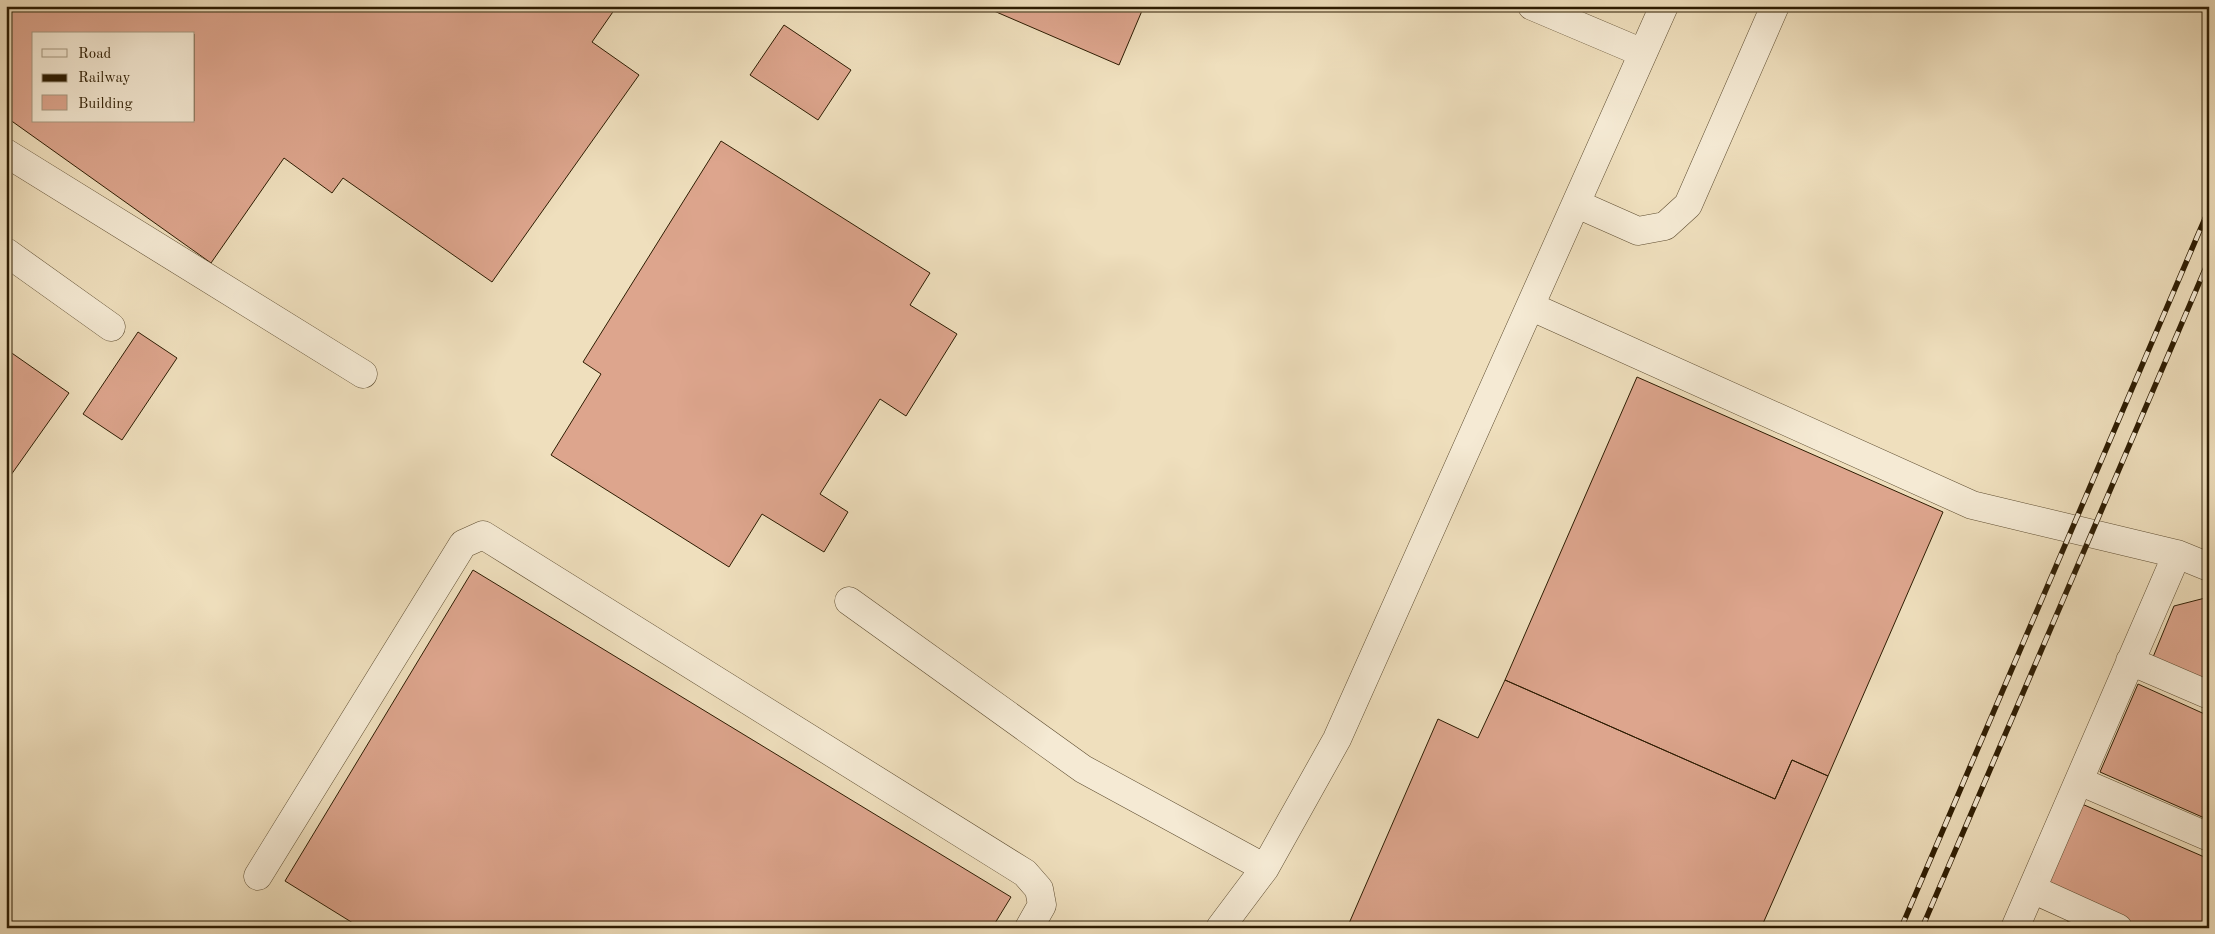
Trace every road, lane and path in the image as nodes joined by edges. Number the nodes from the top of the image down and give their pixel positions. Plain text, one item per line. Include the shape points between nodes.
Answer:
1 (1532, 6) edge
2 (1664, 6) edge
3 (1775, 6) edge
4 (1643, 53) junction
5 (6, 153) edge
6 (1577, 204) junction
7 (6, 252) edge
8 (1532, 306) junction
9 (111, 327) dead end
10 (363, 374) dead end
11 (2176, 554) junction
12 (2209, 567) edge
13 (849, 601) dead end
14 (2130, 661) junction
15 (2209, 695) edge
16 (2079, 781) junction
17 (2209, 837) edge
18 (1265, 868) junction
19 (258, 876) dead end
20 (2032, 890) junction
21 (1029, 928) edge
22 (1220, 928) edge
23 (2016, 928) edge
24 (2118, 928) edge

1 - 4 street
2 - 4 street
3 - 6 street via 1688,205 1665,226 1638,230
4 - 6 street
5 - 10 street
6 - 8 street
7 - 9 street
8 - 11 street via 1972,505
8 - 18 street via 1338,739
11 - 12 street
11 - 14 street
13 - 18 street via 1084,769
14 - 15 street
14 - 16 street
16 - 17 street
16 - 20 street
18 - 22 street
19 - 21 street via 463,544 482,535 1025,873 1039,889 1042,906
20 - 23 street
20 - 24 street

